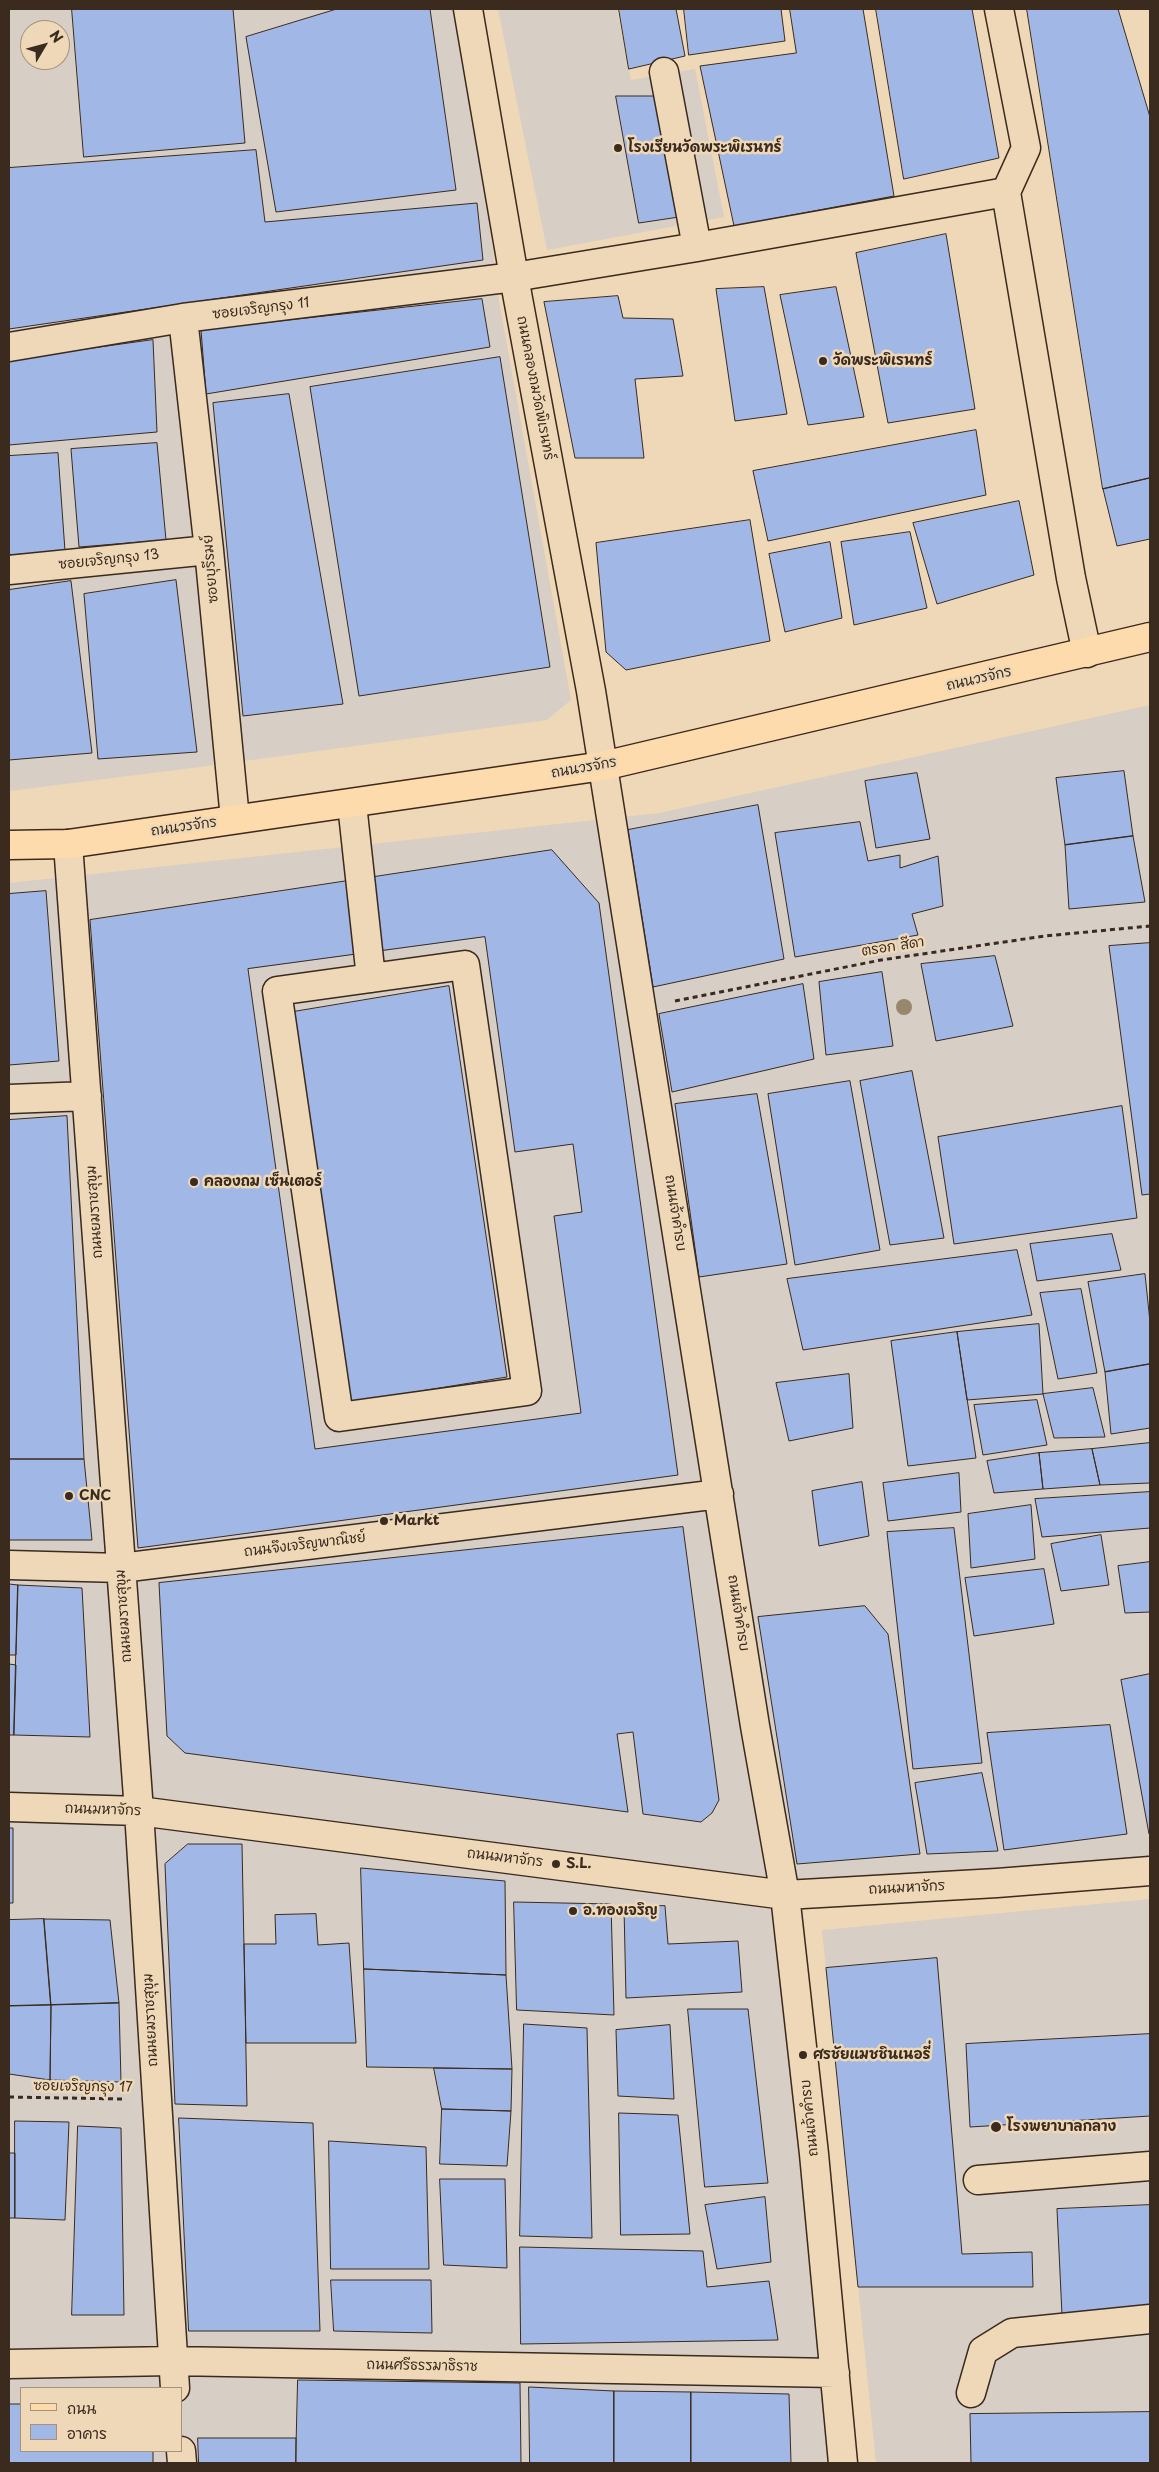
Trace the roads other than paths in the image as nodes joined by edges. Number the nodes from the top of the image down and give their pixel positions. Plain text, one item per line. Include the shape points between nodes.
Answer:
1 (468, 9) edge
2 (999, 9) edge
3 (664, 72) dead end
4 (1006, 192) junction
5 (697, 247) junction
6 (514, 277) junction
7 (183, 318) junction
8 (9, 347) edge
9 (209, 550) junction
10 (9, 570) edge
11 (1150, 637) edge
12 (1087, 653) junction
13 (603, 766) junction
14 (352, 804) junction
15 (235, 820) junction
16 (68, 844) junction
17 (9, 845) edge
18 (370, 978) junction
19 (87, 1096) junction
20 (9, 1099) edge
21 (719, 1494) junction
22 (9, 1565) edge
23 (121, 1568) junction
24 (9, 1807) edge
25 (139, 1811) junction
26 (1150, 1871) edge
27 (785, 1895) junction
28 (1150, 2166) edge
29 (978, 2180) dead end
30 (1150, 2319) edge
31 (172, 2361) junction
32 (9, 2364) edge
33 (835, 2373) junction
34 (175, 2387) edge
35 (971, 2392) dead end
36 (843, 2463) edge

1 - 6 street, ถนนคลองถมวัดพิเรนทร์
2 - 4 street via 1026,148
3 - 5 street
4 - 5 street, ซอยเจริญกรุง 11
4 - 12 street via 1071,578
5 - 6 street, ซอยเจริญกรุง 11
6 - 7 street, ซอยเจริญกรุง 11
6 - 13 street, ถนนคลองถมวัดพิเรนทร์
7 - 8 street, ซอยเจริญกรุง 11
7 - 9 street, ซอยบุรีรมย์
9 - 10 street, ซอยเจริญกรุง 13
9 - 15 street, ซอยบุรีรมย์
11 - 12 main road, ถนนวรจักร
12 - 13 main road, ถนนวรจักร
13 - 14 main road, ถนนวรจักร
13 - 21 street, ถนนเจ้าคำรบ
14 - 15 main road, ถนนวรจักร
14 - 18 street
15 - 16 main road, ถนนวรจักร
16 - 17 main road, ถนนวรจักร
16 - 19 street, ถนนยมราชสุขุม
18 - 18 street via 465,965 527,1391 340,1417 278,991
19 - 20 street
19 - 23 street, ถนนยมราชสุขุม
21 - 23 street, ถนนจึงเจริญพาณิชย์
21 - 27 street, ถนนเจ้าคำรบ
22 - 23 street, ถนนจึงเจริญพาณิชย์
23 - 25 street, ถนนยมราชสุขุม
24 - 25 street, ถนนมหาจักร
25 - 27 street, ถนนมหาจักร
25 - 31 street, ถนนยมราชสุขุม
26 - 27 street, ถนนมหาจักร
27 - 33 street, ถนนเจ้าคำรบ
28 - 29 street
30 - 35 street via 1012,2333 983,2351
31 - 32 street, ถนนศรีธรรมาธิราช
31 - 33 street, ถนนศรีธรรมาธิราช
31 - 34 street, ถนนยมราชสุขุม
33 - 36 street, ถนนเจ้าคำรบ

